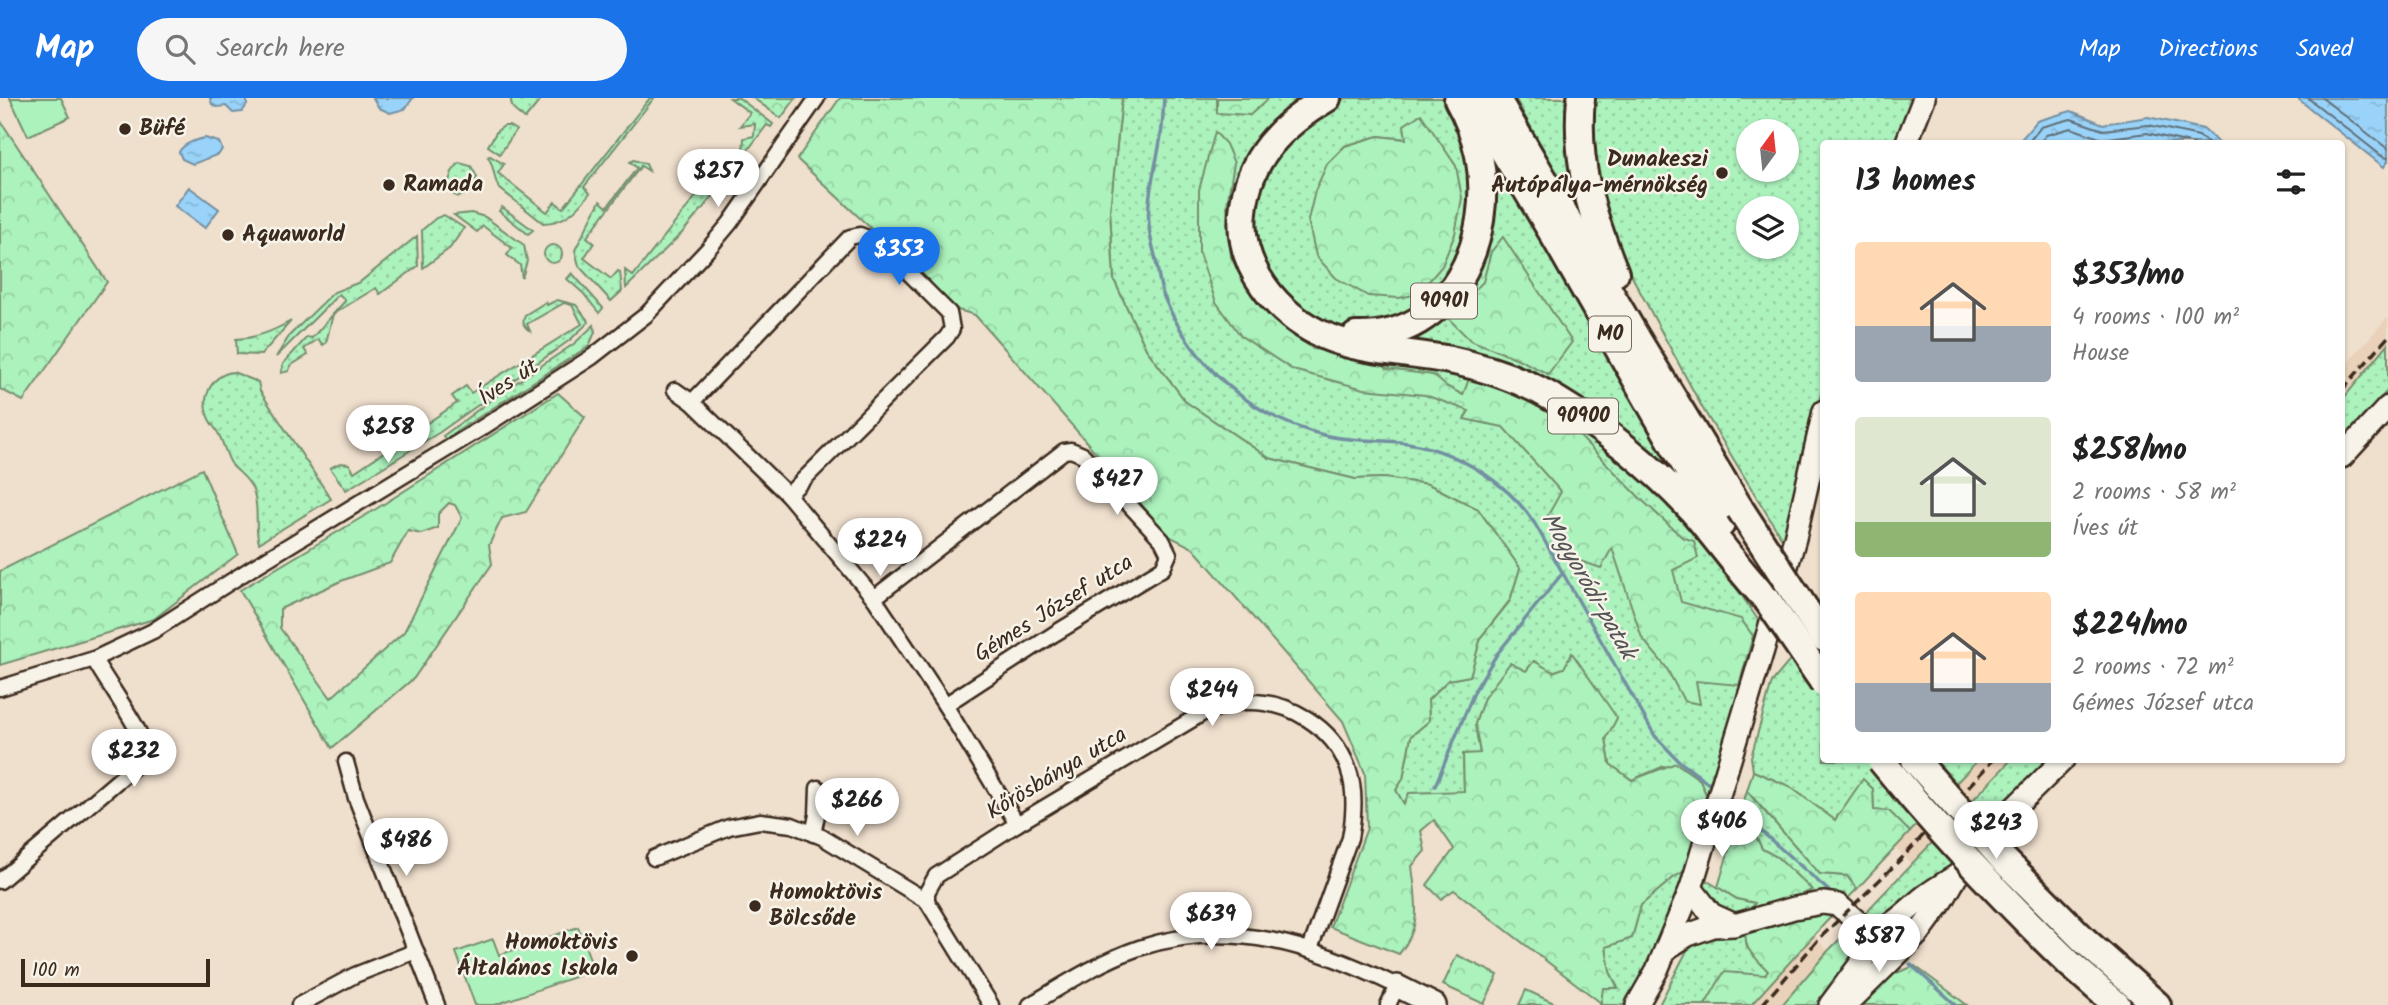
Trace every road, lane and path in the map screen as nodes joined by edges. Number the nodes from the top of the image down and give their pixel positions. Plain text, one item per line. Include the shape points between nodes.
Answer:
1 (817, 98) edge
2 (1327, 98) edge
3 (1457, 98) edge
4 (1472, 98) edge
5 (1496, 98) edge
6 (1581, 98) edge
7 (1924, 98) edge
8 (1908, 140) edge
9 (1301, 321) junction
10 (674, 390) dead end
11 (1673, 395) junction
12 (692, 402) junction
13 (2388, 407) edge
14 (1820, 429) edge
15 (2345, 454) edge
16 (788, 495) junction
17 (1728, 528) junction
18 (874, 598) junction
19 (1820, 633) edge
20 (94, 660) junction
21 (1820, 677) edge
22 (0, 688) edge
23 (945, 705) junction
24 (346, 762) dead end
25 (1884, 763) edge
26 (1919, 763) edge
27 (2060, 763) edge
28 (818, 788) dead end
29 (1017, 824) junction
30 (813, 834) junction
31 (654, 858) dead end
32 (1956, 877) junction
33 (0, 881) edge
34 (1691, 888) junction
35 (927, 901) junction
36 (1680, 915) junction
37 (1724, 925) junction
38 (1868, 932) junction
39 (1310, 949) junction
40 (1666, 949) junction
41 (416, 951) junction
42 (1392, 996) edge
43 (299, 1005) edge
44 (437, 1005) edge
45 (991, 1005) edge
46 (1030, 1005) edge
47 (1435, 1005) edge
48 (1637, 1005) edge
49 (1830, 1005) edge
50 (1846, 1005) edge
51 (2117, 1005) edge
52 (2158, 1005) edge

1 - 20 street, Íves út via 730,223 646,315 615,340 153,631
2 - 9 highway, 90901 via 1275,139 1254,166 1244,197 1243,235 1250,264 1274,300
3 - 9 highway, 90901 via 1479,155 1481,189 1473,248 1455,287 1421,320 1396,331 1358,336
4 - 17 highway, M0 via 1699,489
5 - 11 highway, M0
6 - 11 highway via 1585,188 1618,281
7 - 8 street
9 - 17 highway, 90900 via 1343,342 1450,360 1530,384 1582,415 1635,454 1681,499
10 - 12 street
11 - 17 highway, M0
12 - 16 street
12 - 16 street via 850,237 870,239 910,274 948,313 952,329
13 - 15 street
14 - 34 street via 1795,538
16 - 18 street
17 - 19 highway, M0, bridge
17 - 21 highway, M0, bridge via 1768,601
18 - 23 street
18 - 23 street, Gémes József utca via 1064,451 1083,455 1162,540 1169,554 1163,568
20 - 22 street, Íves út
20 - 33 street via 140,736 142,760
23 - 29 street
24 - 41 street
25 - 51 highway, bridge via 2006,901
26 - 52 highway, bridge via 2004,860
27 - 32 street via 2004,818
28 - 30 street
29 - 35 street, Kőrösbánya utca via 936,876
29 - 39 street, Kőrösbánya utca via 1203,713 1245,702 1285,708 1320,728 1336,746 1349,769 1353,794 1350,838
30 - 31 street via 792,825 760,821 729,827
30 - 35 street
32 - 38 street via 1889,925
32 - 50 street via 1911,941
34 - 36 street
34 - 37 street
35 - 45 street
36 - 37 street
36 - 40 street
37 - 38 street via 1831,903
37 - 40 street via 1688,935
38 - 49 street via 1871,943 1861,963
39 - 42 street via 1353,965
39 - 46 street via 1249,936 1179,938 1119,956
40 - 48 street
41 - 43 street via 355,975
41 - 44 street
42 - 47 street

